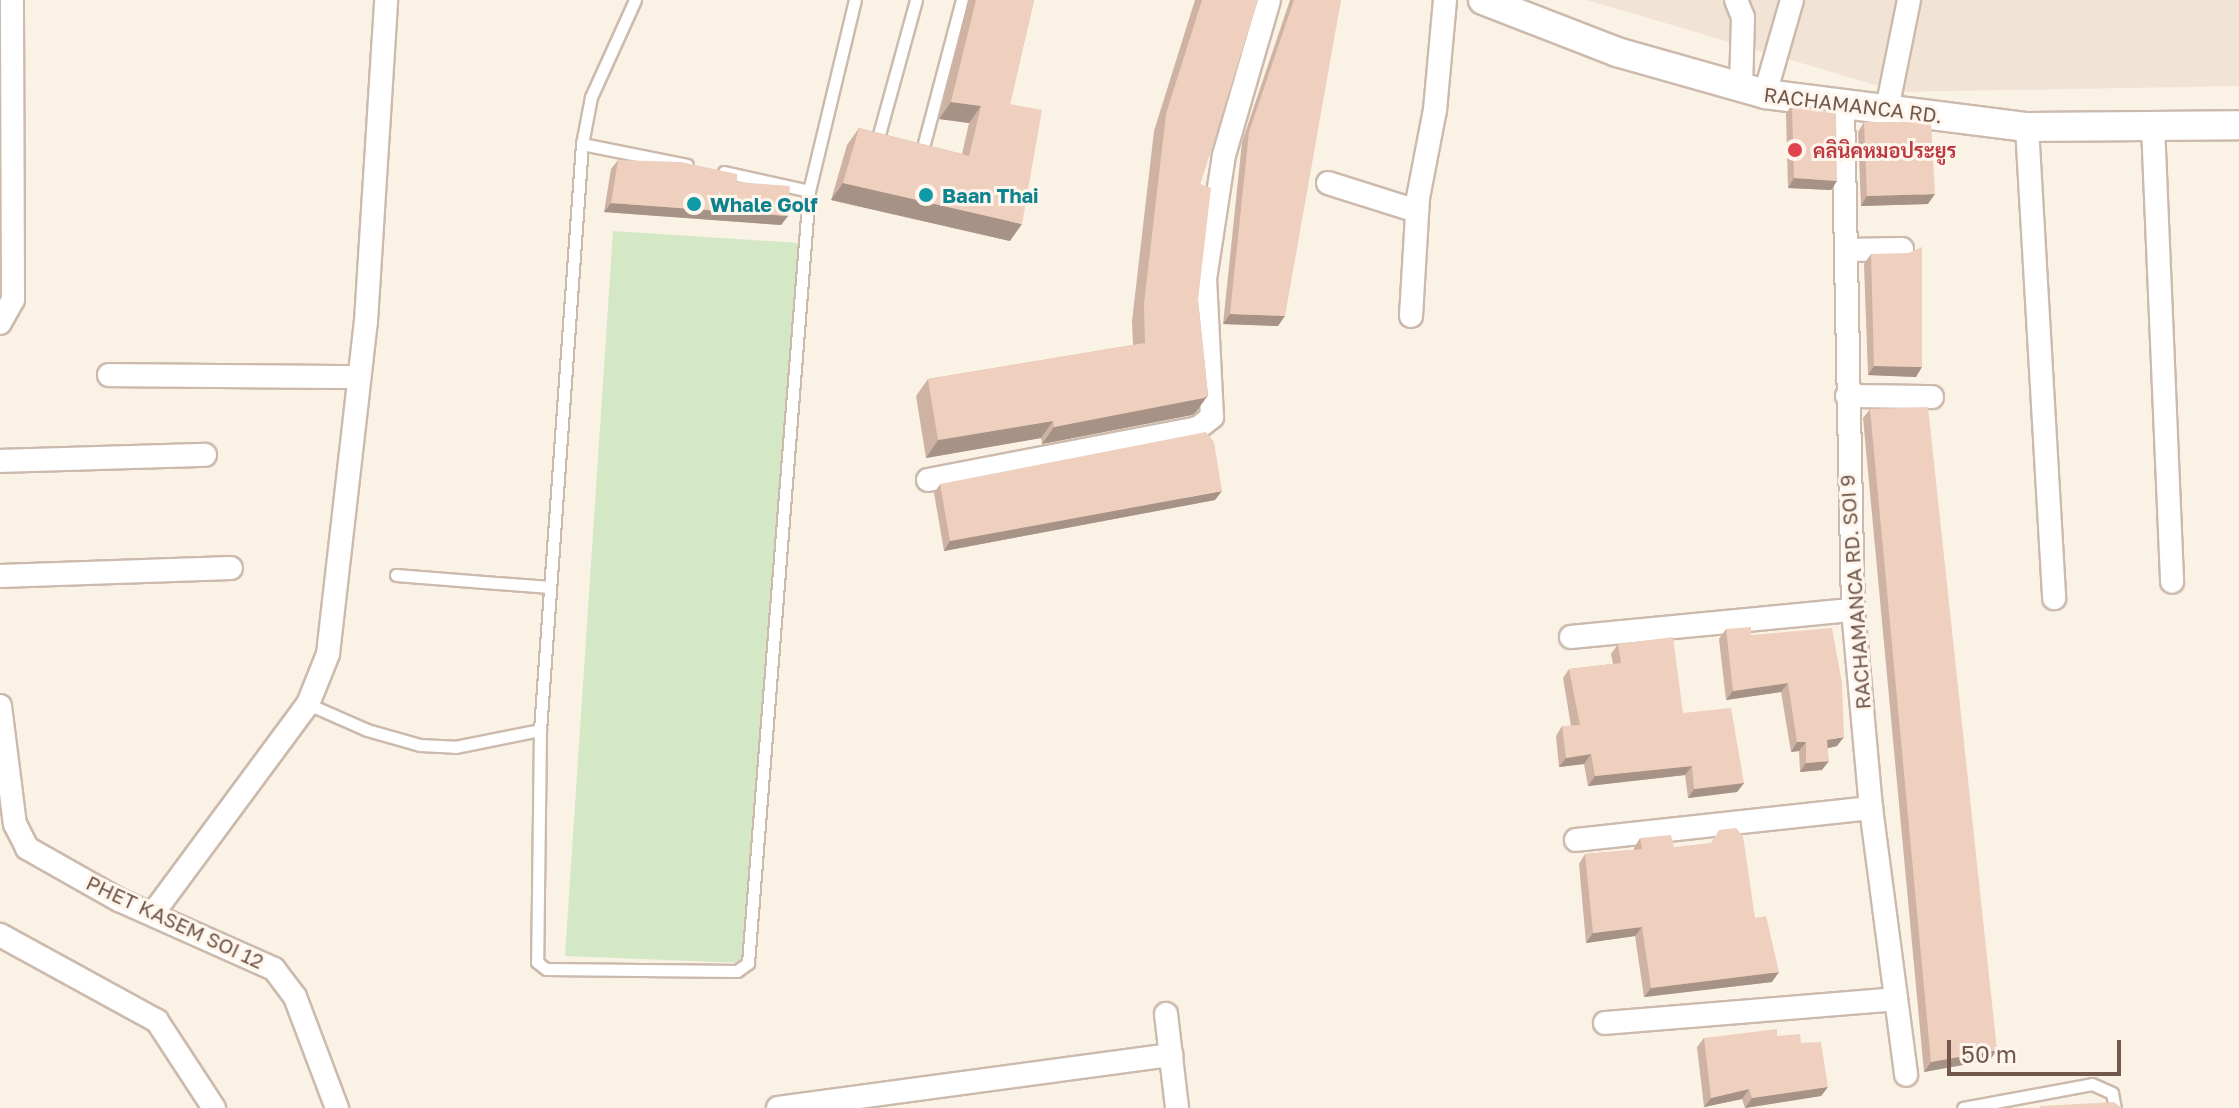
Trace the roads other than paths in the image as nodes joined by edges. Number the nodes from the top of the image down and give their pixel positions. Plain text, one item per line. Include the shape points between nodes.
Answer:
1 (12, 0) edge
2 (386, 0) edge
3 (635, 0) edge
4 (855, 0) edge
5 (916, 0) edge
6 (962, 0) edge
7 (1269, 0) edge
8 (1445, 0) edge
9 (1483, 0) edge
10 (1736, 0) edge
11 (1792, 0) edge
12 (1909, 0) edge
13 (1753, 92) junction
14 (1843, 106) junction
15 (1887, 109) junction
16 (2239, 125) edge
17 (2153, 126) junction
18 (2027, 127) junction
19 (878, 138) edge
20 (582, 144) junction
21 (922, 151) edge
22 (1328, 183) dead end
23 (809, 191) junction
24 (1417, 211) junction
25 (1902, 249) dead end
26 (1847, 250) junction
27 (1411, 316) dead end
28 (0, 323) edge
29 (109, 375) dead end
30 (357, 377) junction
31 (1847, 396) junction
32 (1932, 397) dead end
33 (205, 455) dead end
34 (0, 461) edge
35 (928, 480) dead end
36 (231, 568) dead end
37 (396, 575) dead end
38 (0, 576) edge
39 (2172, 582) dead end
40 (550, 587) junction
41 (2054, 598) dead end
42 (1853, 610) junction
43 (1571, 637) dead end
44 (308, 704) junction
45 (0, 706) edge
46 (540, 730) junction
47 (1871, 808) junction
48 (1576, 840) dead end
49 (154, 912) junction
50 (0, 935) edge
51 (1896, 999) junction
52 (1166, 1014) dead end
53 (1605, 1023) dead end
54 (1171, 1055) junction
55 (1906, 1075) dead end
56 (214, 1108) edge
57 (337, 1108) edge
58 (778, 1108) edge
59 (1177, 1108) edge
60 (1963, 1108) edge
61 (2115, 1108) edge

1 - 28 street via 13,300
2 - 30 street via 366,321
3 - 20 lane via 591,97
4 - 23 lane
5 - 19 lane
6 - 21 lane
7 - 35 street via 1224,155 1205,279 1212,417 1198,428
8 - 24 street via 1435,110
9 - 13 street, RACHAMANCA RD. via 1617,52
10 - 13 street
11 - 13 street
12 - 15 street
13 - 14 street, RACHAMANCA RD.
14 - 15 street, RACHAMANCA RD.
14 - 26 street, RACHAMANCA RD. SOI 9
15 - 18 street, RACHAMANCA RD.
16 - 17 street, RACHAMANCA RD.
17 - 18 street, RACHAMANCA RD.
17 - 39 street
18 - 41 street
20 - 23 lane
20 - 40 lane
22 - 24 street
23 - 46 lane via 748,965 737,971 539,966
24 - 27 street
25 - 26 street
26 - 31 street, RACHAMANCA RD. SOI 9
29 - 30 street
30 - 44 street via 328,654
31 - 32 street
31 - 42 street, RACHAMANCA RD. SOI 9
33 - 34 street
36 - 38 street
37 - 40 lane
40 - 46 lane
42 - 43 street
42 - 47 street, RACHAMANCA RD. SOI 9
44 - 46 lane via 367,730 420,745 455,747
44 - 49 street
45 - 49 street, PHET KASEM SOI 12 via 15,824 27,848 119,900
47 - 48 street
47 - 51 street, RACHAMANCA RD. SOI 9
49 - 57 street, PHET KASEM SOI 12 via 285,979
50 - 56 street via 157,1021
51 - 53 street
51 - 55 street, RACHAMANCA RD. SOI 9
52 - 54 street
54 - 58 street
54 - 59 street
60 - 61 lane via 2092,1084 2112,1093

